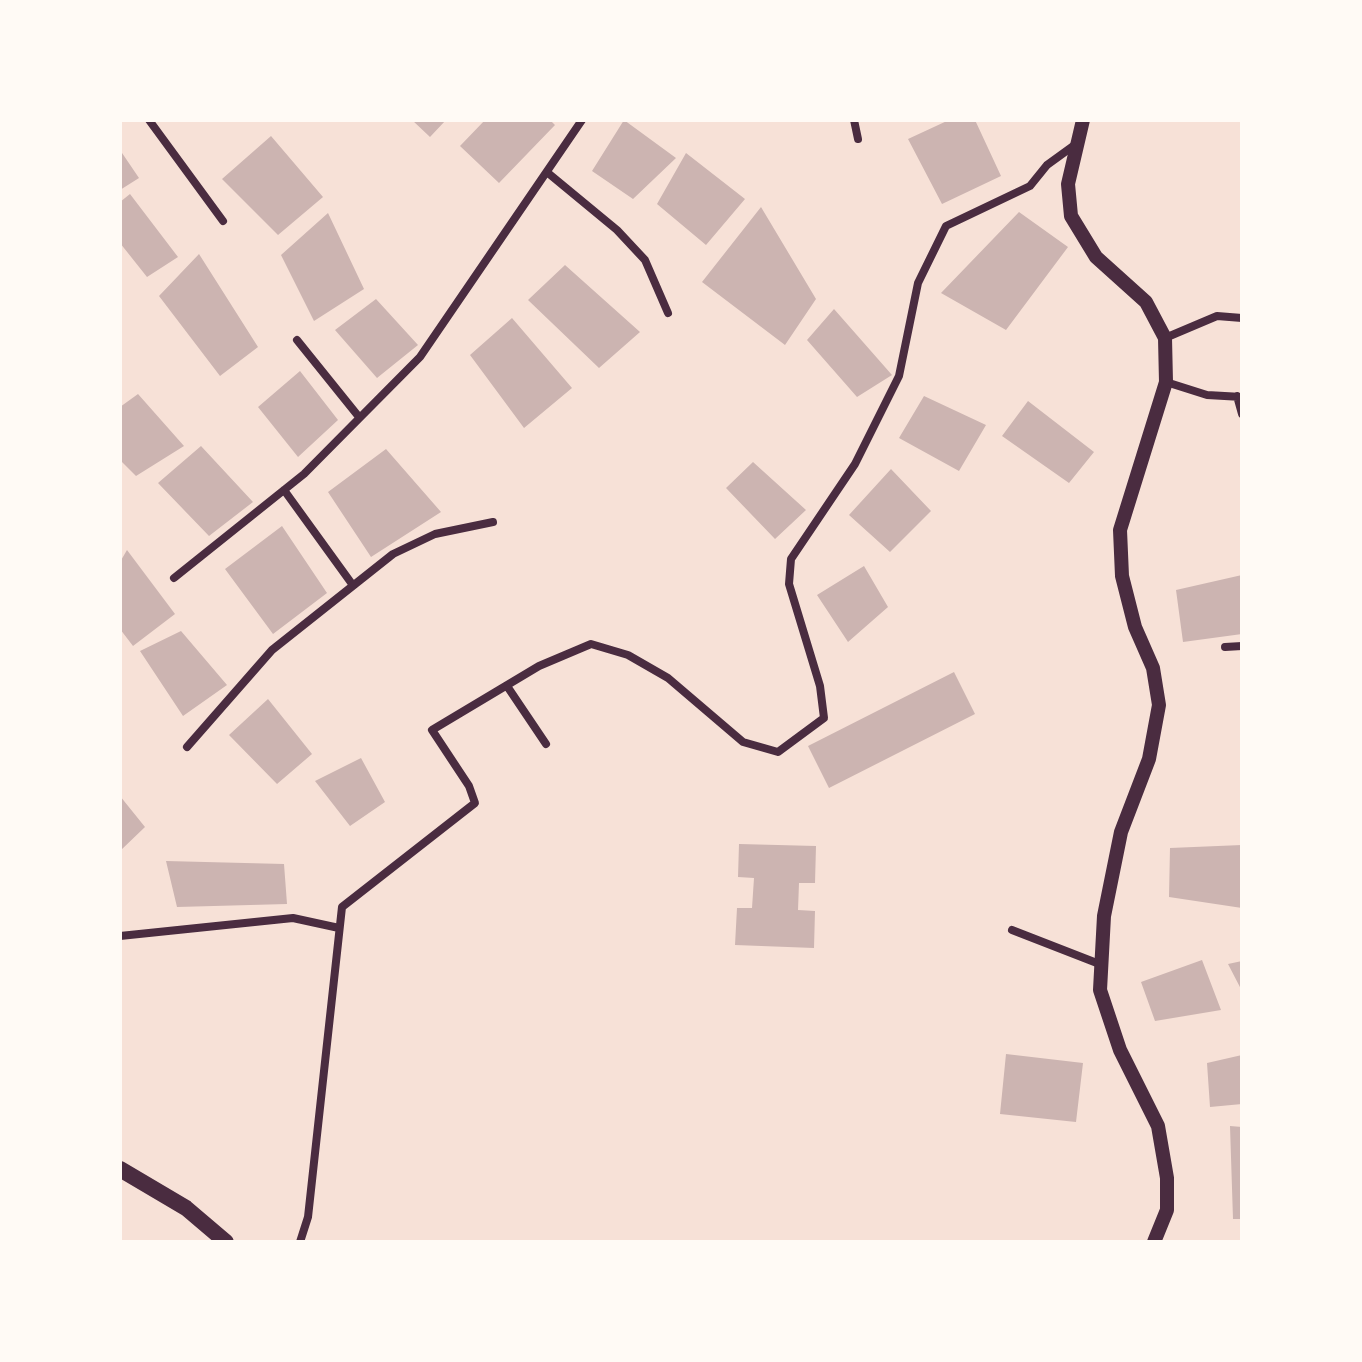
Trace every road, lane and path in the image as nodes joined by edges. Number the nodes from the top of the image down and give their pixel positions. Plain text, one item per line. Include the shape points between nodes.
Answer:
1 (149, 120) edge
2 (582, 120) edge
3 (854, 120) edge
4 (1083, 120) edge
5 (858, 139) dead end
6 (1079, 142) junction
7 (548, 173) junction
8 (223, 221) dead end
9 (668, 313) dead end
10 (1242, 318) edge
11 (1165, 338) junction
12 (297, 340) dead end
13 (1166, 382) junction
14 (1240, 397) edge
15 (1242, 414) edge
16 (359, 417) junction
17 (284, 490) junction
18 (493, 522) dead end
19 (174, 578) dead end
20 (352, 584) junction
21 (1242, 646) edge
22 (1225, 647) dead end
23 (507, 686) junction
24 (546, 744) dead end
25 (187, 747) dead end
26 (339, 928) junction
27 (1012, 930) dead end
28 (120, 936) edge
29 (1102, 965) junction
30 (120, 1169) edge
31 (226, 1242) edge
32 (300, 1242) edge
33 (1154, 1242) edge

1 - 8 street
2 - 7 street
3 - 5 street
4 - 6 street
6 - 11 street via 1068,184 1071,216 1096,257 1146,302
6 - 23 street via 1047,165 1030,186 946,226 918,283 899,376 855,464 791,559 789,584 820,686 824,718 778,752 743,742 668,678 628,655 591,644
7 - 9 street via 645,260
7 - 16 street via 420,357
10 - 11 street via 1217,316
11 - 13 street
12 - 16 street
13 - 14 street via 1207,395
13 - 29 street via 1120,530 1122,576 1153,668 1159,705 1149,759 1121,832 1104,916
14 - 15 street
16 - 17 street
17 - 19 street
17 - 20 street
18 - 20 street via 435,534 393,554
20 - 25 street via 272,650
21 - 22 street
23 - 24 street
23 - 26 street via 432,730 475,803 342,907
26 - 28 street via 293,918
26 - 32 street via 308,1217
27 - 29 street
29 - 33 street via 1100,990 1120,1050 1158,1126 1167,1210
30 - 31 main road via 186,1208

